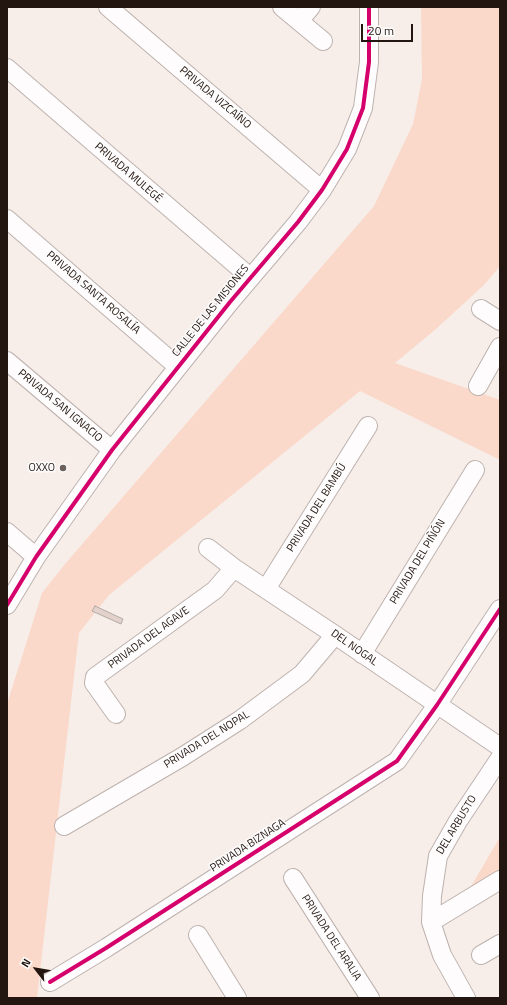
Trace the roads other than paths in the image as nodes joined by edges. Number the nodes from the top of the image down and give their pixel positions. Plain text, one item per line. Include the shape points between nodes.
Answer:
1 (108, 7) edge
2 (282, 7) edge
3 (311, 7) edge
4 (369, 7) edge
5 (299, 21) junction
6 (323, 41) dead end
7 (7, 68) edge
8 (322, 190) junction
9 (7, 219) edge
10 (250, 277) junction
11 (481, 309) dead end
12 (500, 322) edge
13 (500, 347) edge
14 (7, 361) edge
15 (178, 366) junction
16 (478, 386) dead end
17 (368, 426) dead end
18 (112, 450) junction
19 (475, 470) dead end
20 (7, 532) edge
21 (208, 548) dead end
22 (36, 557) junction
23 (234, 568) junction
24 (266, 589) junction
25 (7, 605) edge
26 (500, 608) edge
27 (335, 635) junction
28 (362, 654) junction
29 (437, 705) junction
30 (116, 714) dead end
31 (500, 747) edge
32 (500, 758) edge
33 (64, 826) dead end
34 (293, 878) dead end
35 (500, 880) edge
36 (431, 922) junction
37 (198, 935) dead end
38 (500, 944) edge
39 (481, 955) dead end
40 (50, 982) dead end
41 (237, 998) edge
42 (370, 998) edge
43 (466, 998) edge

1 - 8 street, PRIVADA VIZCAÍNO
2 - 5 street
3 - 5 street
4 - 8 street, CALLE DE LAS MISIONES via 369,62 363,108 347,149
5 - 6 street
7 - 10 street, PRIVADA MULEGÉ
8 - 10 street, CALLE DE LAS MISIONES
9 - 15 street, PRIVADA SANTA ROSALÍA
10 - 15 street, CALLE DE LAS MISIONES
11 - 12 street
13 - 16 street
14 - 18 street, PRIVADA SAN IGNACIO
15 - 18 street, CALLE DE LAS MISIONES
17 - 24 street, PRIVADA DEL BAMBÚ
18 - 22 street, CALLE DE LAS MISIONES
19 - 28 street, PRIVADA DEL PIÑÓN
20 - 22 street
21 - 23 street, DEL NOGAL
22 - 25 street, CALLE DE LAS MISIONES
23 - 24 street, DEL NOGAL
23 - 30 street, PRIVADA DEL AGAVE via 215,590 95,677 94,683
24 - 27 street, DEL NOGAL
26 - 29 street, PRIVADA BIZNAGA
27 - 28 street, DEL NOGAL
27 - 33 street, PRIVADA DEL NOPAL via 302,674 240,720
28 - 29 street, DEL NOGAL
29 - 31 street, DEL NOGAL
29 - 40 street, PRIVADA BIZNAGA via 397,761
32 - 36 street, DEL ARBUSTO via 438,856
34 - 42 street, PRIVADA DEL ARALIA
35 - 36 street
36 - 43 street via 442,955
37 - 41 street
38 - 39 street

